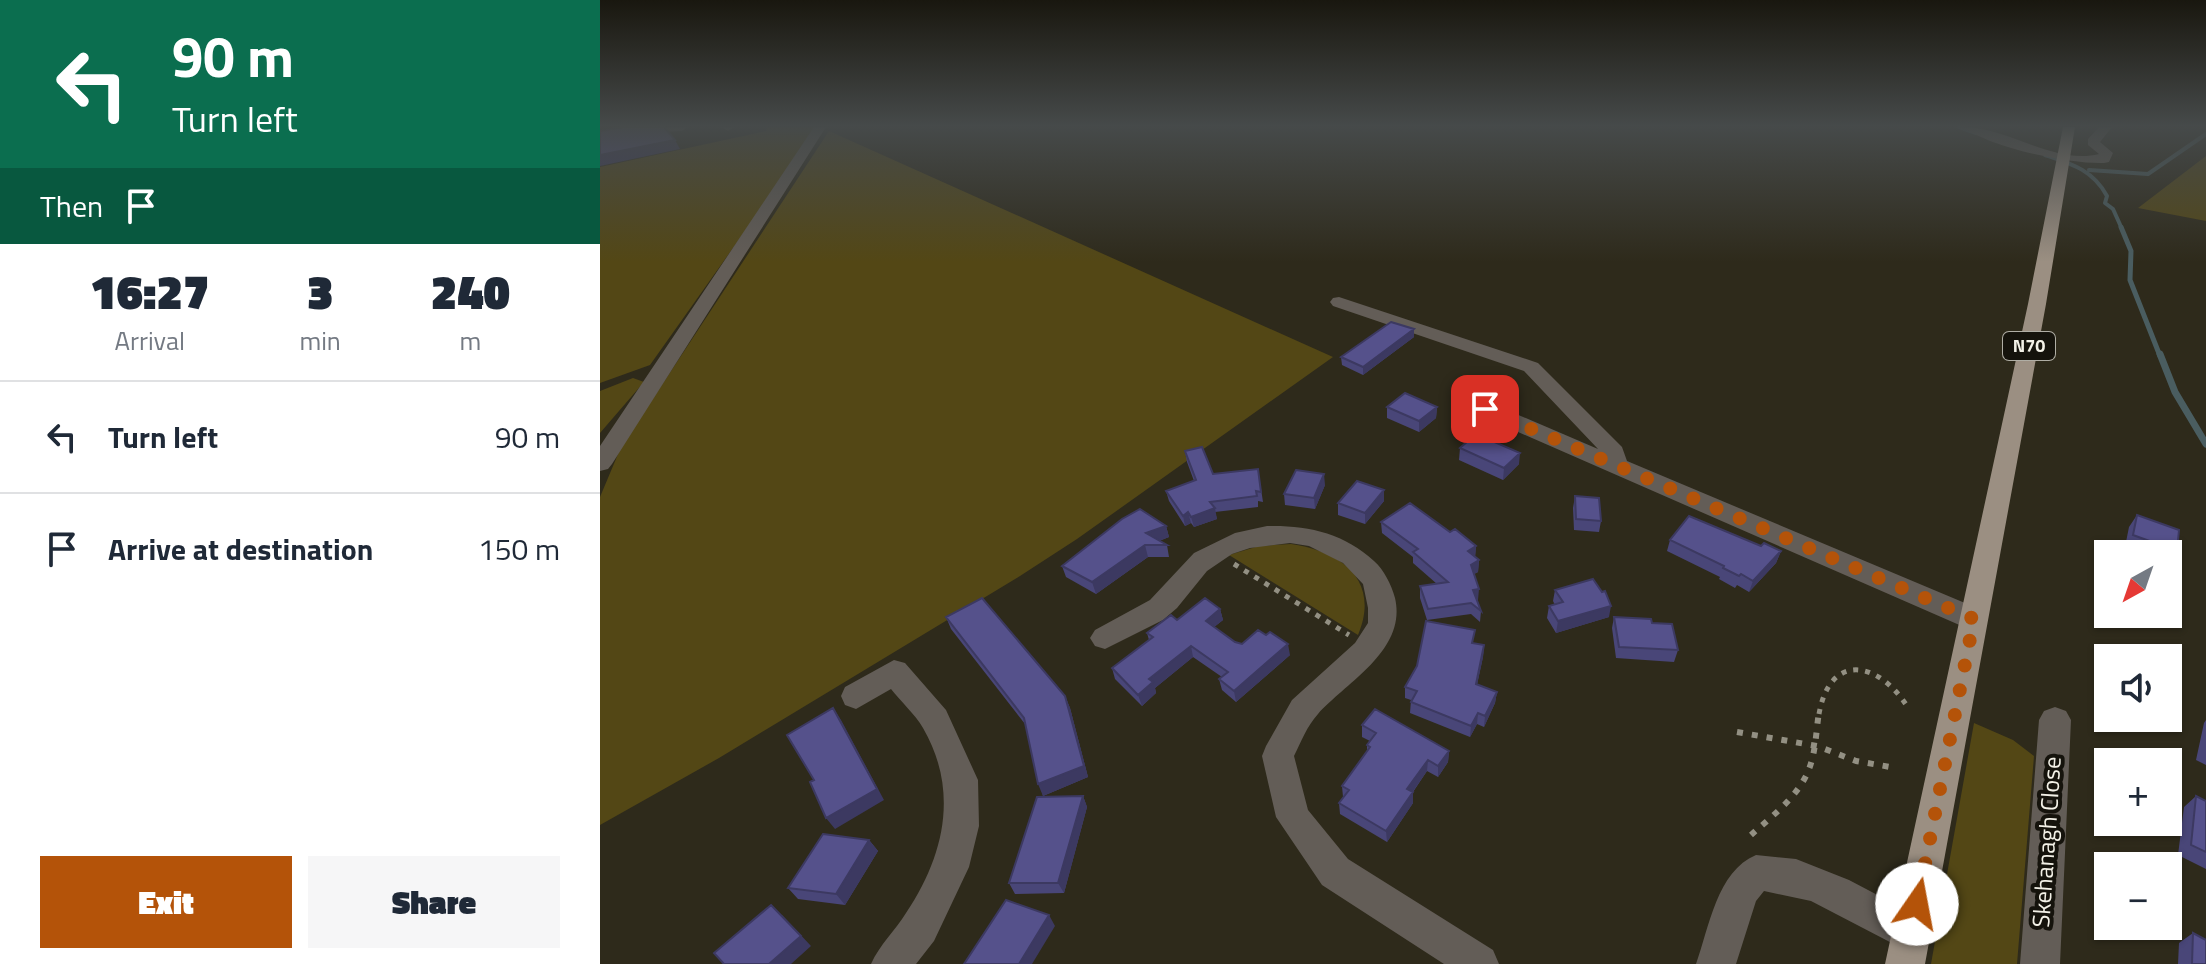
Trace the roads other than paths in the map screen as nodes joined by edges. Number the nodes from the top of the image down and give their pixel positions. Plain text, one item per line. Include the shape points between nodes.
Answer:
1 (791, 172) edge
2 (2060, 172) edge
3 (1339, 302) dead end
4 (1485, 409) dead end
5 (600, 464) edge
6 (1616, 466) junction
7 (1974, 619) junction
8 (1105, 638) dead end
9 (856, 696) dead end
10 (2055, 720) dead end
11 (1908, 949) edge
12 (891, 964) edge
13 (1479, 964) edge
14 (1716, 964) edge
15 (2040, 964) edge

1 - 5 street
2 - 7 main road, N70
3 - 6 street via 1531,367 1614,452
4 - 6 street
6 - 7 street
7 - 11 main road, N70
8 - 13 street via 1160,608 1201,561 1244,540 1300,535 1329,541 1353,554 1373,576 1382,626 1368,648 1305,706 1278,756 1293,817 1335,872
9 - 12 street via 894,672 935,719 961,780 961,826 951,867 920,927
10 - 15 street, Skehanagh Close
11 - 14 street via 1819,887 1779,871 1756,873 1741,890

